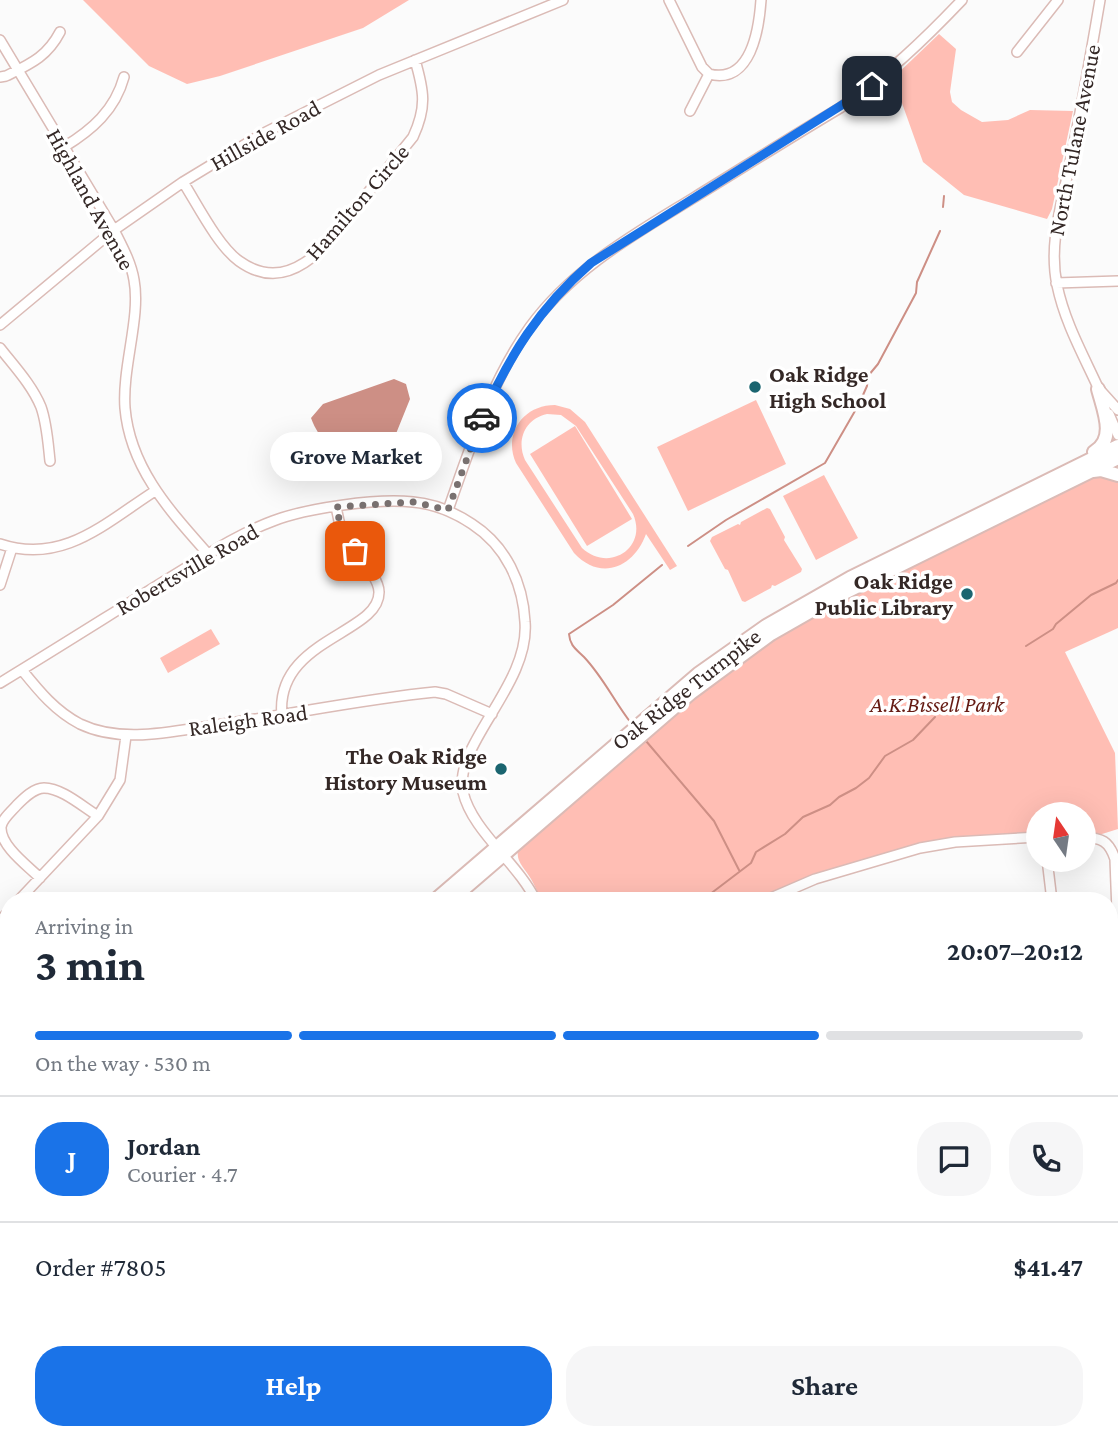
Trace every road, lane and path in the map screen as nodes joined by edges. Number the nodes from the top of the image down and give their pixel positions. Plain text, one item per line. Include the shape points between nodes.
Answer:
1 (563, 0) edge
2 (669, 0) edge
3 (761, 0) edge
4 (962, 0) edge
5 (1058, 0) edge
6 (1100, 0) edge
7 (60, 32) dead end
8 (0, 40) edge
9 (1017, 52) dead end
10 (415, 61) junction
11 (18, 70) junction
12 (709, 74) junction
13 (0, 77) edge
14 (124, 77) dead end
15 (690, 111) dead end
16 (64, 147) junction
17 (183, 182) junction
18 (114, 230) junction
19 (1118, 281) edge
20 (1056, 283) junction
21 (0, 325) edge
22 (0, 348) edge
23 (1098, 389) junction
24 (1118, 411) edge
25 (1118, 435) edge
26 (1118, 446) edge
27 (1118, 458) edge
28 (50, 461) dead end
29 (1089, 472) junction
30 (1118, 475) edge
31 (155, 491) junction
32 (1002, 503) junction
33 (336, 507) junction
34 (448, 510) junction
35 (0, 544) edge
36 (12, 548) junction
37 (208, 554) junction
38 (0, 585) edge
39 (22, 670) junction
40 (0, 683) edge
41 (492, 714) junction
42 (282, 716) junction
43 (126, 736) junction
44 (98, 816) junction
45 (1026, 838) edge
46 (1096, 838) edge
47 (501, 850) junction
48 (1049, 872) edge
49 (40, 878) junction
50 (27, 892) edge
51 (449, 892) edge
52 (531, 892) edge
53 (785, 892) edge
54 (1051, 892) edge
55 (1116, 892) edge

1 - 10 street, Hillside Road
2 - 12 street
3 - 12 street via 752,50 744,64 726,75
4 - 34 street via 872,86 616,246 566,285 530,326 503,372
5 - 9 street
6 - 20 street, North Tulane Avenue via 1055,234
7 - 11 street via 52,47
8 - 11 street, Highland Avenue
10 - 17 street, Hillside Road via 283,122
10 - 17 street, Hamilton Circle via 424,98 422,118 413,137 321,252 301,266 267,272 238,260
11 - 13 street
11 - 16 street, Highland Avenue
12 - 15 street
14 - 16 street via 104,116
16 - 18 street, Highland Avenue
17 - 18 street, Hillside Road
18 - 21 street, Hillside Road
18 - 31 street, Highland Avenue via 134,276 136,294 126,374 127,420 135,452
19 - 20 street
20 - 23 street, North Tulane Avenue
22 - 28 street via 41,407
23 - 24 street
23 - 25 street, North Tulane Avenue
23 - 32 highway via 1107,424 1104,445 1021,488
26 - 32 highway, Oak Ridge Turnpike
27 - 29 highway, Oak Ridge Turnpike
29 - 30 highway
29 - 47 highway, Oak Ridge Turnpike via 871,579 771,634 691,693
31 - 36 street via 75,542 42,551
31 - 37 street, Highland Avenue
32 - 47 highway, Oak Ridge Turnpike via 808,600 737,645 688,682
33 - 34 street, Robertsville Road via 413,502
33 - 37 street, Robertsville Road via 274,521
33 - 42 street via 343,534 379,585 379,596 376,606 294,667 283,690
34 - 41 street, Robertsville Road via 480,529 500,549 524,605 520,663
35 - 36 street
36 - 38 street
37 - 39 street, Robertsville Road
39 - 40 street, Robertsville Road
39 - 43 street, Raleigh Road via 62,713 94,729
41 - 42 street, Raleigh Road via 435,692
41 - 47 street, Robertsville Road via 468,757 462,783 472,814
42 - 43 street, Raleigh Road
43 - 44 street via 120,780
44 - 49 street
44 - 49 street via 46,788 20,802 3,821 1,835
45 - 53 street via 920,848
46 - 55 street via 1111,848
47 - 51 highway, Oak Ridge Turnpike
47 - 52 street, Robertsville Road
48 - 54 street
49 - 50 street

